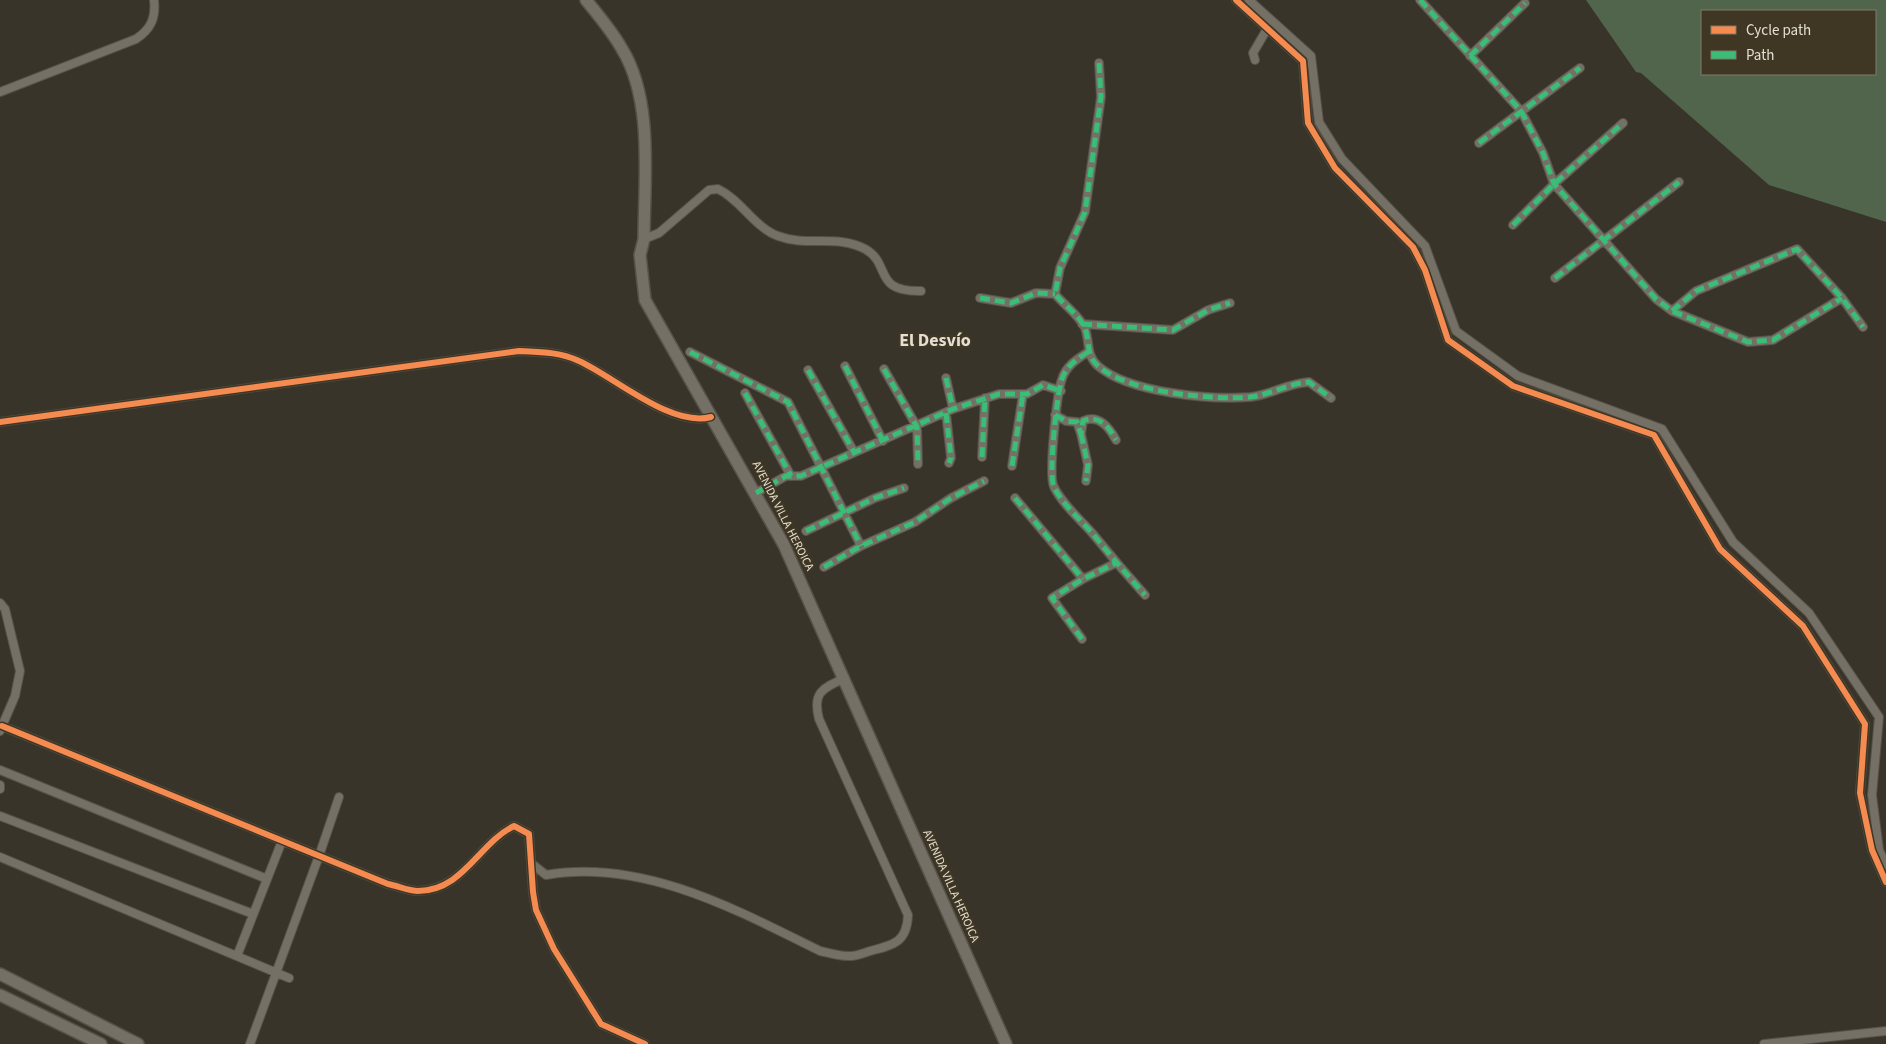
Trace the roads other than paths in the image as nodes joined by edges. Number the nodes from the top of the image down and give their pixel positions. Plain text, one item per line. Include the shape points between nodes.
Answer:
1 (154, 0) edge
2 (586, 0) edge
3 (1236, 0) edge
4 (1249, 0) edge
5 (1420, 0) edge
6 (1525, 3) dead end
7 (1267, 29) junction
8 (1470, 56) junction
9 (1255, 60) dead end
10 (1099, 63) dead end
11 (1580, 68) dead end
12 (0, 92) edge
13 (1521, 111) junction
14 (1623, 124) dead end
15 (1478, 143) dead end
16 (1679, 182) dead end
17 (1554, 184) junction
18 (1513, 225) dead end
19 (644, 239) junction
20 (1603, 239) junction
21 (1555, 278) dead end
22 (921, 291) dead end
23 (1055, 294) junction
24 (980, 298) dead end
25 (1842, 298) junction
26 (1230, 303) dead end
27 (1672, 311) junction
28 (1082, 324) junction
29 (1864, 327) dead end
30 (690, 352) dead end
31 (1088, 352) junction
32 (845, 366) dead end
33 (884, 368) dead end
34 (808, 370) dead end
35 (946, 378) dead end
36 (1061, 391) junction
37 (745, 394) dead end
38 (1022, 394) junction
39 (985, 398) junction
40 (1330, 398) dead end
41 (950, 411) junction
42 (1055, 415) junction
43 (711, 417) junction
44 (0, 422) edge
45 (917, 427) junction
46 (1081, 434) junction
47 (1116, 440) dead end
48 (883, 441) junction
49 (854, 452) junction
50 (982, 457) dead end
51 (949, 463) dead end
52 (918, 464) dead end
53 (821, 466) junction
54 (1012, 466) dead end
55 (791, 476) junction
56 (1086, 480) dead end
57 (984, 481) dead end
58 (904, 488) dead end
59 (756, 493) junction
60 (1015, 498) dead end
61 (844, 512) junction
62 (806, 531) dead end
63 (862, 546) junction
64 (1116, 563) junction
65 (824, 567) dead end
66 (1083, 578) junction
67 (1145, 595) dead end
68 (0, 604) edge
69 (1082, 639) dead end
70 (845, 678) junction
71 (1, 729) edge
72 (0, 770) edge
73 (0, 785) edge
74 (0, 789) edge
75 (338, 796) dead end
76 (0, 816) edge
77 (282, 841) junction
78 (319, 856) junction
79 (0, 857) edge
80 (531, 863) junction
81 (1886, 866) edge
82 (267, 879) junction
83 (1886, 882) edge
84 (253, 914) junction
85 (237, 956) junction
86 (277, 973) junction
87 (0, 974) edge
88 (289, 978) dead end
89 (0, 995) edge
90 (1886, 1031) edge
91 (101, 1044) edge
92 (138, 1044) edge
93 (250, 1044) edge
94 (645, 1044) edge
95 (1006, 1044) edge
96 (1764, 1044) edge

1 - 12 street via 156,12 148,31 136,39
2 - 19 main road, AVENIDA VILLA HEROICA via 623,49 636,87 644,134
3 - 7 street
4 - 81 street via 1311,56 1320,122 1342,160 1425,246 1456,331 1518,376 1662,429 1733,542 1810,613 1879,717 1872,795 1879,850
5 - 8 street
6 - 8 street
7 - 9 street via 1253,53
7 - 83 street via 1303,61 1308,123 1335,168 1414,247 1448,340 1513,386 1654,435 1720,549 1803,626 1865,724 1860,793 1872,850
8 - 13 street
10 - 23 street via 1101,96 1085,212 1060,268
11 - 13 street
13 - 15 street
13 - 17 street via 1543,153
14 - 17 street
16 - 20 street
17 - 18 street
17 - 20 street
19 - 22 street via 659,233 708,190 718,189 777,236 814,242 849,242 872,254 890,285 896,289
19 - 43 main road, AVENIDA VILLA HEROICA via 640,255 645,300
20 - 21 street
20 - 27 street via 1656,299
23 - 24 street via 1036,293 1012,303
23 - 28 street
25 - 27 street via 1773,340 1748,342
25 - 27 street via 1797,249 1696,291
25 - 29 street
26 - 28 street via 1208,310 1173,330
28 - 31 street via 1088,339
30 - 53 street via 788,402
31 - 36 street via 1068,366 1061,380
31 - 40 street via 1098,366 1112,376 1152,390 1250,397 1309,382
32 - 48 street
33 - 45 street
34 - 49 street
35 - 41 street
36 - 38 street via 1043,385
36 - 42 street
37 - 55 street
38 - 39 street
38 - 54 street
39 - 41 street
39 - 50 street
41 - 45 street
41 - 51 street
42 - 46 street via 1077,422
42 - 64 street via 1051,463 1053,486
43 - 44 street via 703,419 681,415 634,396 580,361 551,352 519,351
43 - 59 main road, AVENIDA VILLA HEROICA
45 - 48 street
45 - 52 street
46 - 47 street via 1083,421 1092,419 1102,422
46 - 56 street via 1088,465
48 - 49 street
49 - 53 street
53 - 55 street via 801,476
53 - 61 street
55 - 59 street
57 - 63 street via 950,498 915,522
58 - 61 street
59 - 70 main road, AVENIDA VILLA HEROICA via 784,544
60 - 66 street
61 - 62 street
61 - 63 street
63 - 65 street
64 - 66 street
64 - 67 street
66 - 69 street via 1052,598
68 - 71 street via 5,609 20,671 15,696
70 - 80 street via 826,686 818,694 815,706 908,915 908,927 901,939 852,956 835,955 680,889 607,873 568,871 546,874
70 - 95 main road, AVENIDA VILLA HEROICA
71 - 77 street
72 - 82 street
73 - 74 street
75 - 78 street
76 - 84 street
77 - 78 street
77 - 82 street
78 - 80 street via 388,884 418,891 444,887 468,868 500,832 514,826 529,834
78 - 86 street
79 - 85 street
80 - 94 street via 536,910 568,973 601,1024
82 - 84 street
84 - 85 street
85 - 86 street
86 - 88 street
86 - 93 street
87 - 92 main road
89 - 91 main road
90 - 96 street

